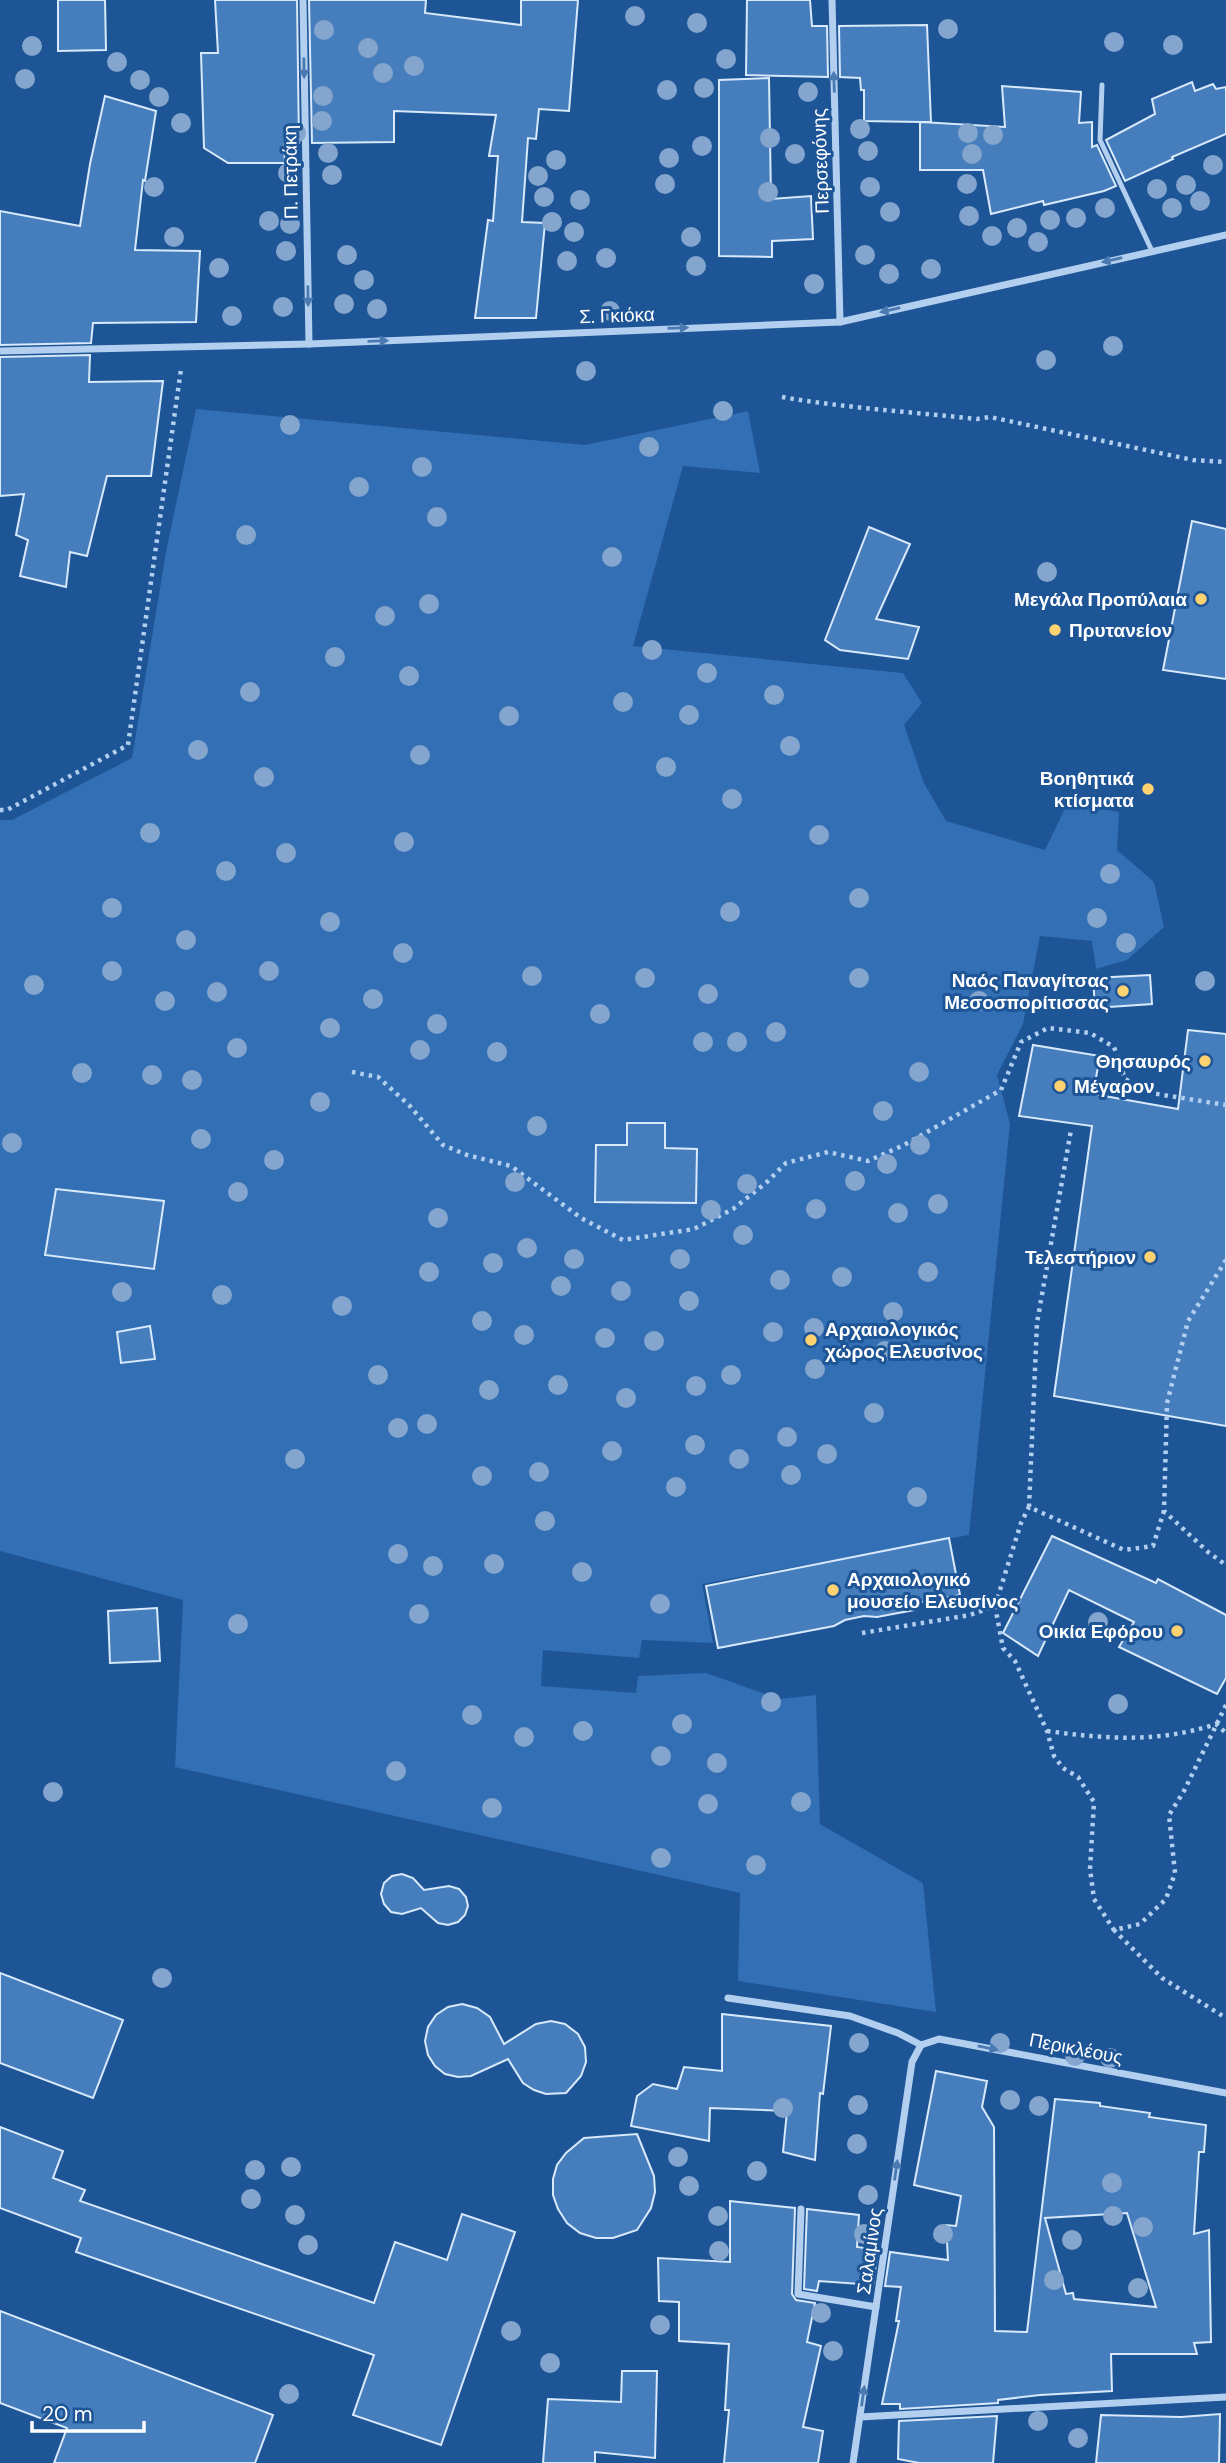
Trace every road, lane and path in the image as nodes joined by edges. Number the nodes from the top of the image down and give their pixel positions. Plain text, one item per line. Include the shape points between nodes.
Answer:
1 (303, 0) edge
2 (832, 0) edge
3 (1102, 85) dead end
4 (1226, 234) edge
5 (1152, 251) junction
6 (840, 322) junction
7 (309, 344) junction
8 (184, 346) junction
9 (0, 351) edge
10 (782, 397) dead end
11 (1226, 462) edge
12 (0, 810) edge
13 (352, 1072) dead end
14 (1226, 1105) edge
15 (1071, 1130) dead end
16 (1226, 1261) edge
17 (1030, 1507) junction
18 (1164, 1511) junction
19 (1226, 1565) edge
20 (995, 1606) junction
21 (862, 1633) dead end
22 (1226, 1705) edge
23 (1216, 1724) junction
24 (1047, 1731) junction
25 (1226, 1733) edge
26 (1114, 1930) junction
27 (728, 1998) dead end
28 (1226, 2018) edge
29 (921, 2045) junction
30 (1226, 2093) edge
31 (801, 2209) dead end
32 (876, 2308) junction
33 (1226, 2397) edge
34 (860, 2417) junction
35 (853, 2463) edge

1 -> 7 street, Π. Πετράκη
6 -> 2 street, Περσεφόνης
3 - 5 lane via 1100,140
4 - 5 street, Σ. Γκιόκα
5 -> 6 street, Σ. Γκιόκα
7 -> 6 street, Σ. Γκιόκα
7 - 8 street, Σ. Γκιόκα
8 - 9 street, Σ. Γκιόκα
8 - 12 path via 128,745
10 - 11 path via 837,407 977,419 990,416 1180,457
13 - 14 path via 378,1077 443,1145 511,1166 581,1218 623,1240 694,1229 733,1209 786,1163 828,1152 868,1161 904,1145 1001,1090 1021,1042 1048,1028 1090,1032 1114,1047 1125,1079 1151,1093
15 - 17 path via 1037,1323
16 - 18 path via 1188,1321 1167,1403
17 - 18 path via 1124,1550 1153,1546
17 - 20 path
18 - 19 path
20 - 21 path via 970,1615
20 - 24 path via 1003,1648 1015,1661
22 - 23 path
23 - 24 path via 1168,1737
23 - 25 path
23 - 26 path via 1169,1815 1175,1873 1166,1899 1140,1924
24 - 26 path via 1054,1756 1078,1777 1094,1802 1090,1869 1094,1899
26 - 28 path via 1162,1978
27 - 29 street via 850,2017
29 -> 30 street, Περικλέους via 939,2039
32 -> 29 street, Σαλαμίνος via 912,2062
31 - 32 street via 798,2294
34 -> 32 street, Σαλαμίνος
33 - 34 street
34 - 35 street, Σαλαμίνος

